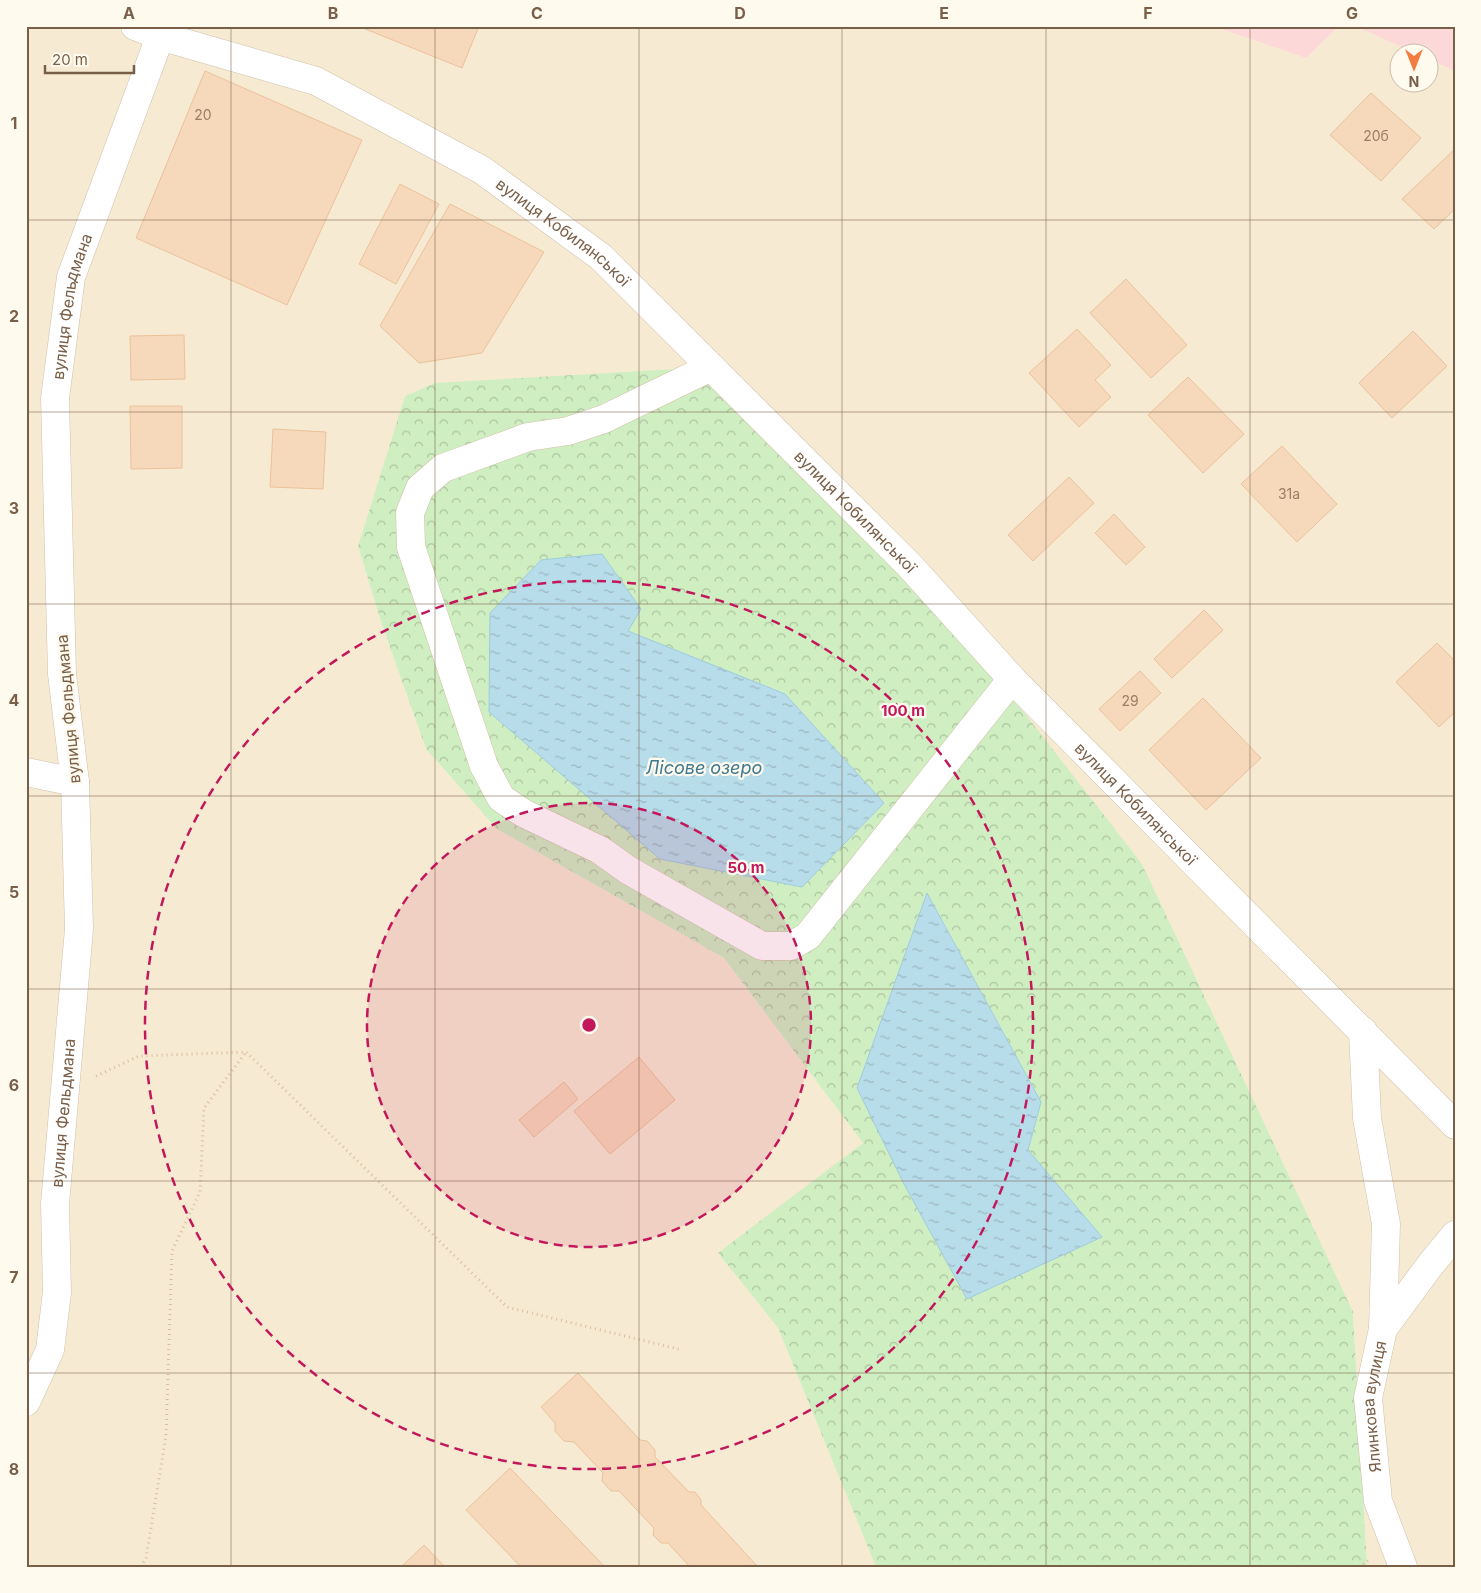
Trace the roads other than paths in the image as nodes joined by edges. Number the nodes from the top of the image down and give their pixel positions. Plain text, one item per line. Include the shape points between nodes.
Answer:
1 (135, 26) edge
2 (162, 31) edge
3 (712, 367) junction
4 (1012, 679) junction
5 (26, 772) edge
6 (74, 782) junction
7 (1363, 1031) junction
8 (1455, 1125) edge
9 (1455, 1235) edge
10 (1383, 1329) junction
11 (26, 1402) edge
12 (1403, 1567) edge

1 - 2 street, вулиця Кобилянської
2 - 3 street, вулиця Кобилянської via 316,81 482,170 601,257
2 - 6 street, вулиця Фельдмана via 71,278 55,398 62,674
3 - 4 street, вулиця Кобилянської via 910,566
3 - 4 street via 604,419 528,438 443,468 420,488 410,514 411,547 484,766 500,798 523,813 600,850 628,870 762,946 791,946 808,936
4 - 7 street, вулиця Кобилянської
5 - 6 street
6 - 11 street, вулиця Фельдмана via 79,929 55,1204 57,1292 50,1350
7 - 8 street, вулиця Кобилянської
7 - 10 street via 1367,1118 1386,1224
9 - 10 street, Ялинкова вулиця
10 - 12 street, Ялинкова вулиця via 1368,1398 1378,1501

